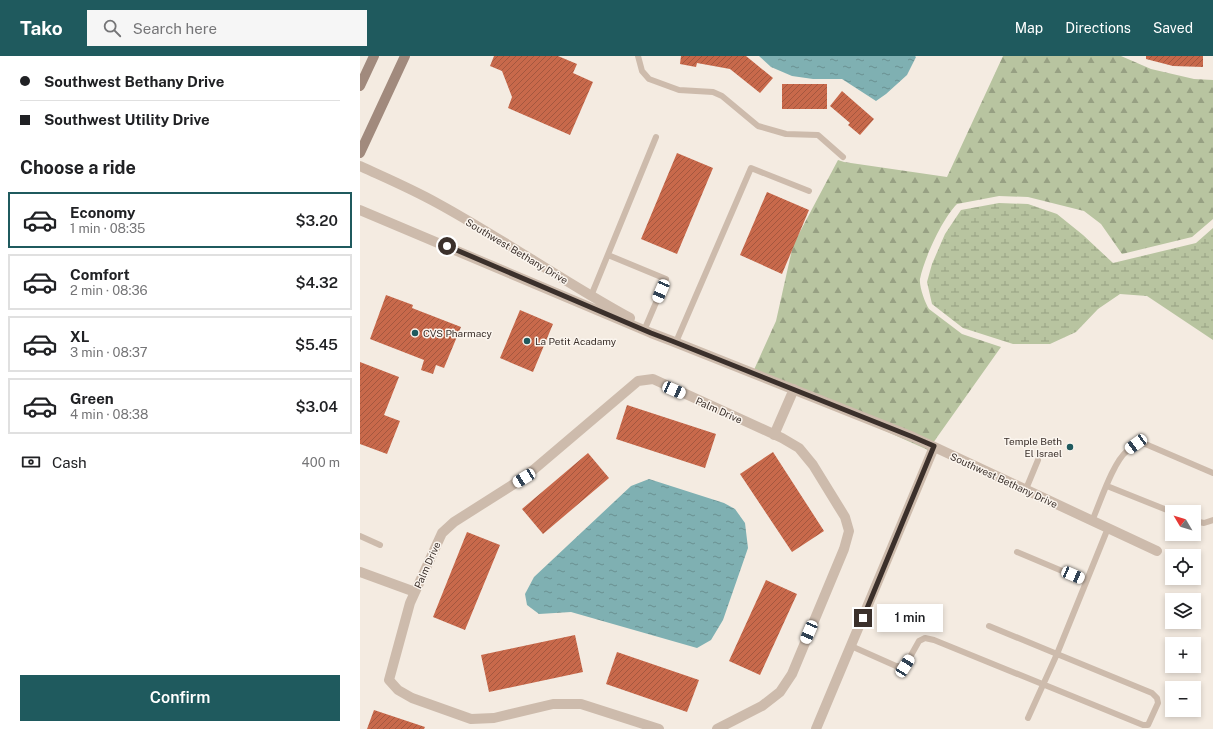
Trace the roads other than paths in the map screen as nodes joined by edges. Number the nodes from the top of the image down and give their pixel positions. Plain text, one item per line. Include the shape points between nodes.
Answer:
1 (374, 56) edge
2 (405, 56) edge
3 (638, 56) edge
4 (360, 86) edge
5 (656, 137) dead end
6 (360, 153) edge
7 (843, 157) dead end
8 (360, 166) edge
9 (809, 191) dead end
10 (360, 210) edge
11 (608, 255) junction
12 (591, 296) junction
13 (646, 326) junction
14 (674, 341) junction
15 (794, 389) junction
16 (774, 435) junction
17 (934, 446) junction
18 (1038, 460) dead end
19 (1213, 473) edge
20 (1107, 486) junction
21 (1026, 490) junction
22 (1165, 509) edge
23 (1213, 520) edge
24 (1092, 521) junction
25 (1201, 522) edge
26 (1108, 528) junction
27 (360, 536) edge
28 (380, 545) dead end
29 (1157, 551) dead end
30 (1017, 552) dead end
31 (360, 572) edge
32 (1086, 581) junction
33 (415, 592) junction
34 (989, 626) dead end
35 (851, 646) junction
36 (1057, 654) junction
37 (1043, 685) junction
38 (1028, 718) dead end
39 (660, 729) edge
40 (717, 729) edge
41 (816, 729) edge

1 - 4 main road
2 - 6 main road
3 - 7 lane via 642,71 649,78 680,90 713,92 722,96 758,126 786,134 818,135
5 - 11 lane
8 - 12 street, Southwest Bethany Drive via 436,202
9 - 14 lane via 751,168
10 - 14 street, Southwest Bethany Drive
11 - 12 lane
11 - 13 lane via 666,279
12 - 13 street, Southwest Bethany Drive
13 - 14 street, Southwest Bethany Drive
14 - 15 street, Southwest Bethany Drive
15 - 16 street
15 - 17 street, Southwest Bethany Drive
16 - 33 street, Palm Drive via 653,379 638,381 524,478 454,522 442,533
16 - 40 street, Palm Drive via 799,448 813,465 845,517 849,531 844,549 792,674 780,692 762,706
17 - 21 street, Southwest Bethany Drive
17 - 35 street
18 - 21 lane
19 - 20 lane via 1143,443 1136,444 1126,451 1117,462
20 - 22 lane
20 - 24 lane
21 - 24 street, Southwest Bethany Drive
23 - 25 lane
24 - 26 street, Southwest Bethany Drive
26 - 29 street, Southwest Bethany Drive
26 - 32 lane
27 - 28 lane
30 - 32 lane
31 - 33 street
32 - 36 lane
33 - 39 street, Palm Drive via 389,680 398,690 412,698 472,719 494,718 553,704 581,704
34 - 36 lane
35 - 37 lane via 896,666 905,666 919,641 925,638
35 - 41 street
36 - 37 lane
36 - 37 lane via 1152,692 1158,703 1151,721 1148,725 1143,725
37 - 38 lane

